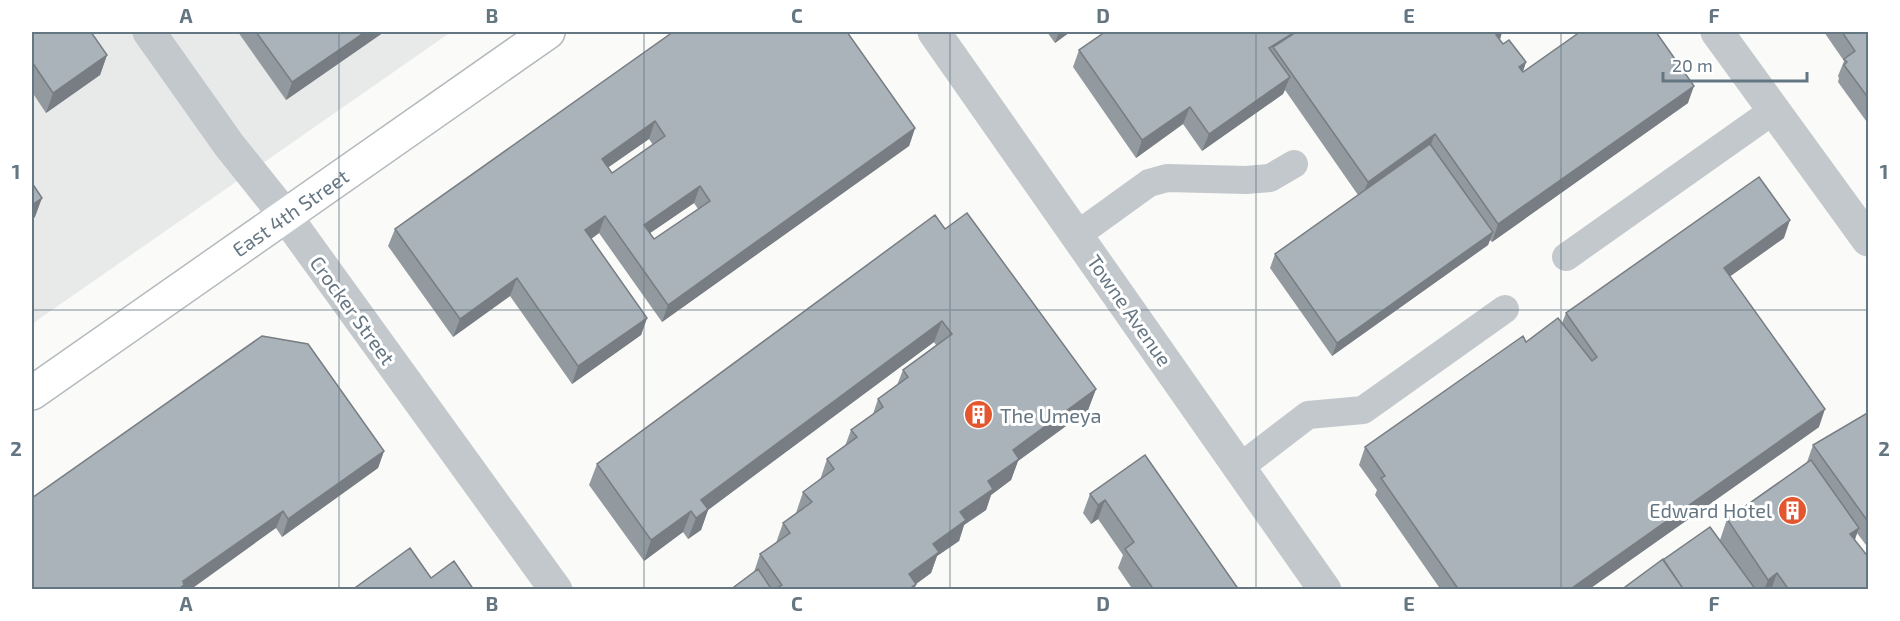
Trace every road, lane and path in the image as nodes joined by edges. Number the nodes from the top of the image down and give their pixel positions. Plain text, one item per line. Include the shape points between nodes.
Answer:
1 (149, 32) edge
2 (548, 32) edge
3 (934, 32) edge
4 (1718, 32) edge
5 (1774, 110) junction
6 (1293, 164) dead end
7 (285, 215) junction
8 (1077, 235) junction
9 (1869, 240) edge
10 (1566, 257) dead end
11 (1505, 309) dead end
12 (32, 393) edge
13 (1240, 467) junction
14 (556, 590) edge
15 (1325, 590) edge

1 - 7 street, Crocker Street
2 - 7 main road, East 4th Street
3 - 8 street, Towne Avenue
4 - 5 street
5 - 9 street
5 - 10 lane
6 - 8 lane via 1270,178 1167,178 1149,183
7 - 12 main road, East 4th Street
7 - 14 street, Crocker Street
8 - 13 street, Towne Avenue
11 - 13 lane via 1363,410 1308,415
13 - 15 street, Towne Avenue

